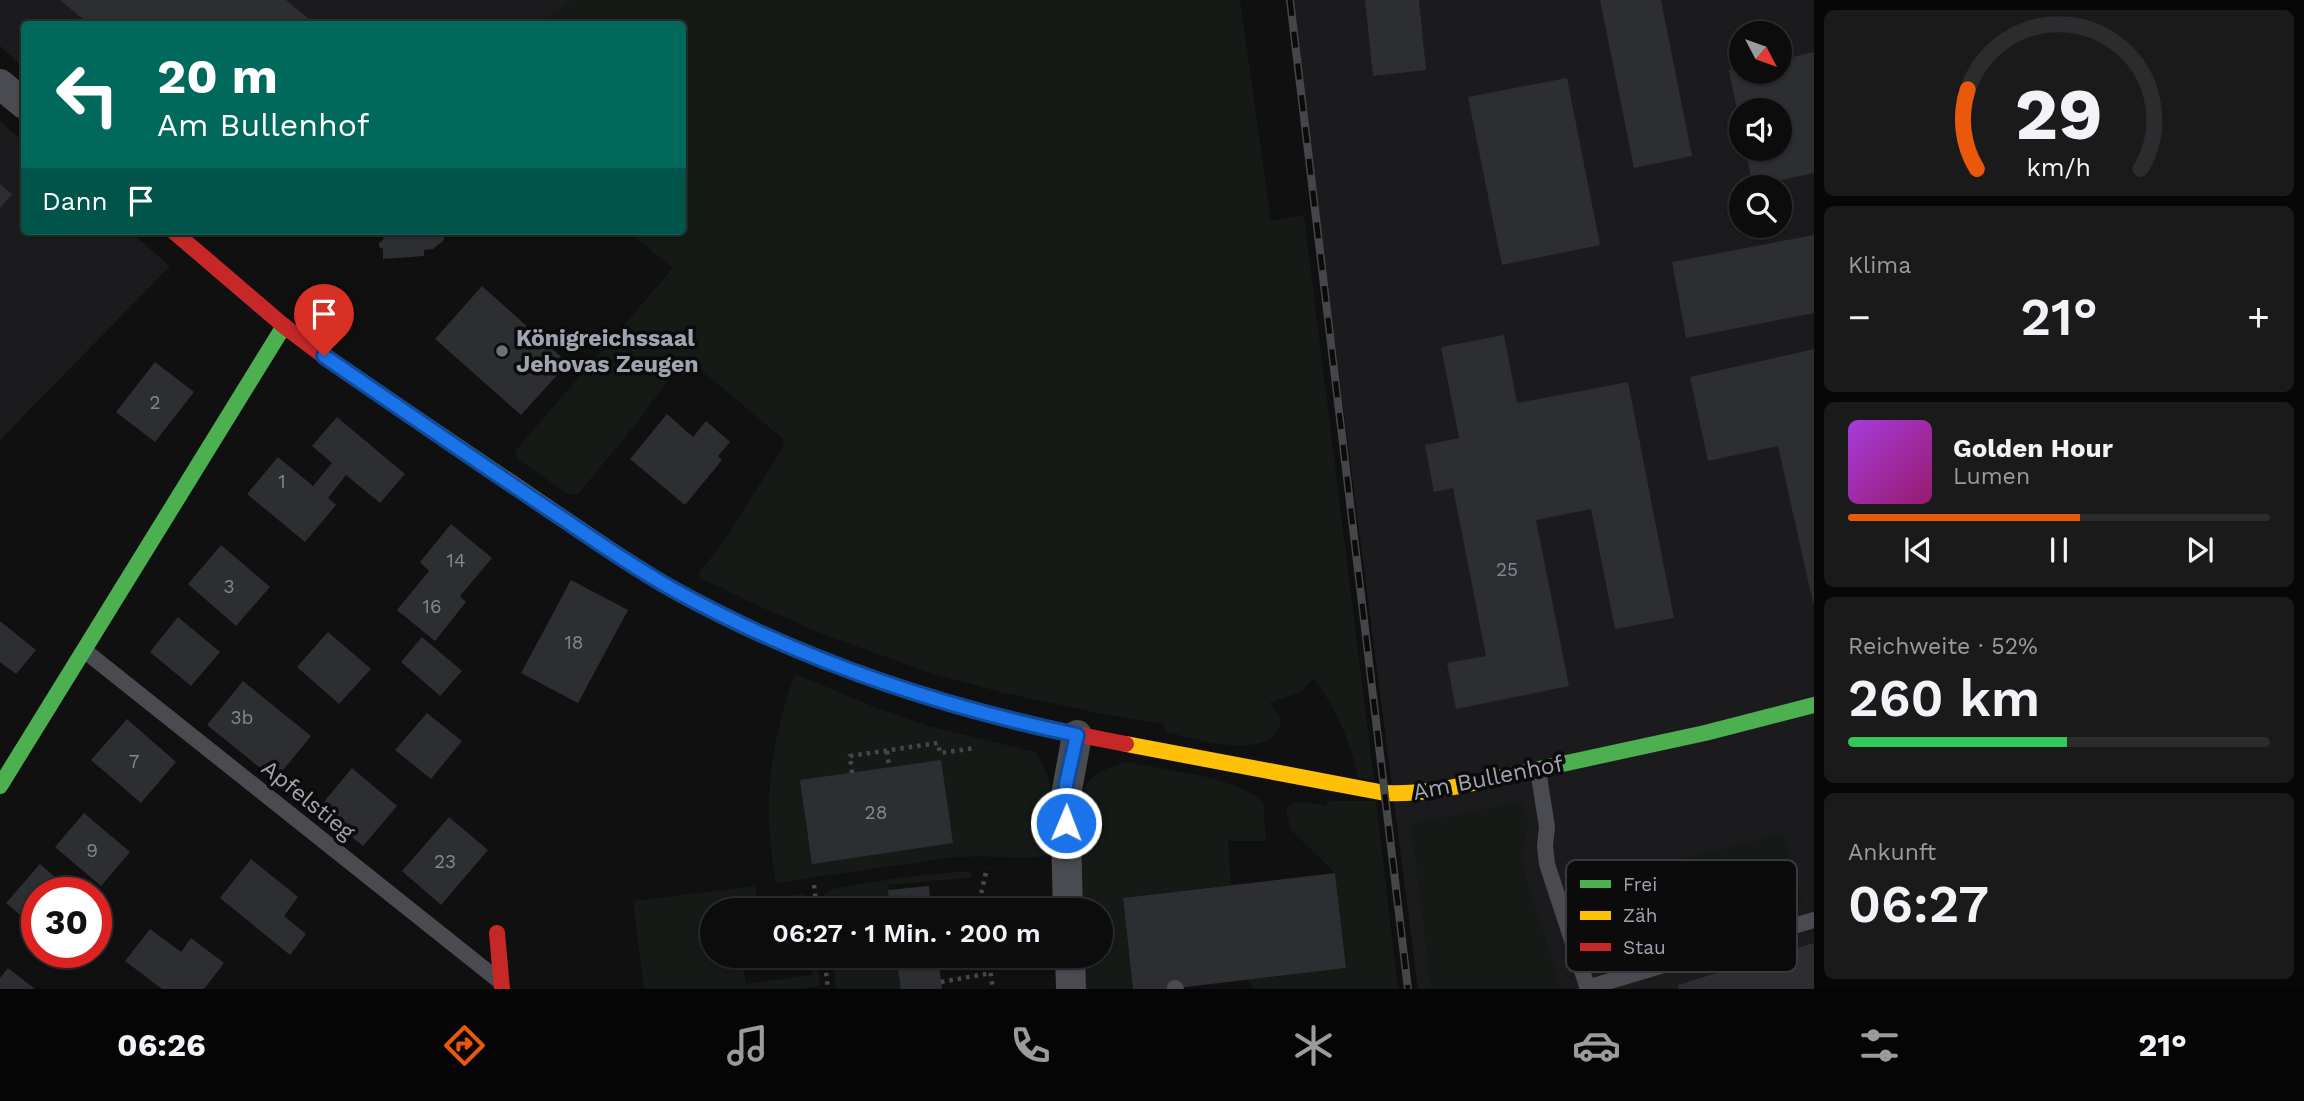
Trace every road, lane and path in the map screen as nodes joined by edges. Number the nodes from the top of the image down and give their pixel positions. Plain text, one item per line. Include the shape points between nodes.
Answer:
1 (0, 84) edge
2 (21, 102) edge
3 (178, 235) edge
4 (284, 326) junction
5 (85, 651) junction
6 (1814, 705) edge
7 (1077, 735) junction
8 (983, 747) dead end
9 (887, 751) junction
10 (889, 767) dead end
11 (1538, 770) junction
12 (852, 773) dead end
13 (0, 786) edge
14 (987, 867) dead end
15 (814, 885) dead end
16 (816, 898) edge
17 (981, 898) edge
18 (1068, 898) edge
19 (1814, 920) edge
20 (1566, 923) edge
21 (1797, 925) edge
22 (497, 933) dead end
23 (825, 968) edge
24 (990, 968) edge
25 (1070, 968) edge
26 (991, 972) junction
27 (1640, 972) edge
28 (941, 982) dead end
29 (502, 986) edge
30 (1587, 988) edge
31 (828, 989) edge
32 (993, 989) edge
33 (1071, 989) edge

1 - 2 street
3 - 4 street, Am Bullenhof
4 - 5 street
4 - 7 street, Am Bullenhof via 619,556 701,605 786,645 899,688
5 - 13 street
5 - 29 lane, Apfelstieg
6 - 11 street, Am Bullenhof
7 - 11 street, Am Bullenhof via 1385,793 1439,790
7 - 18 street via 1065,801
8 - 9 path via 940,753 938,743
9 - 10 path
9 - 12 path via 850,756
11 - 20 lane via 1547,827 1547,864
14 - 17 path
15 - 16 path
19 - 21 lane
22 - 29 street, Apfelstieg
23 - 31 path
24 - 26 path
25 - 33 street
26 - 28 path
26 - 32 path
27 - 30 lane

